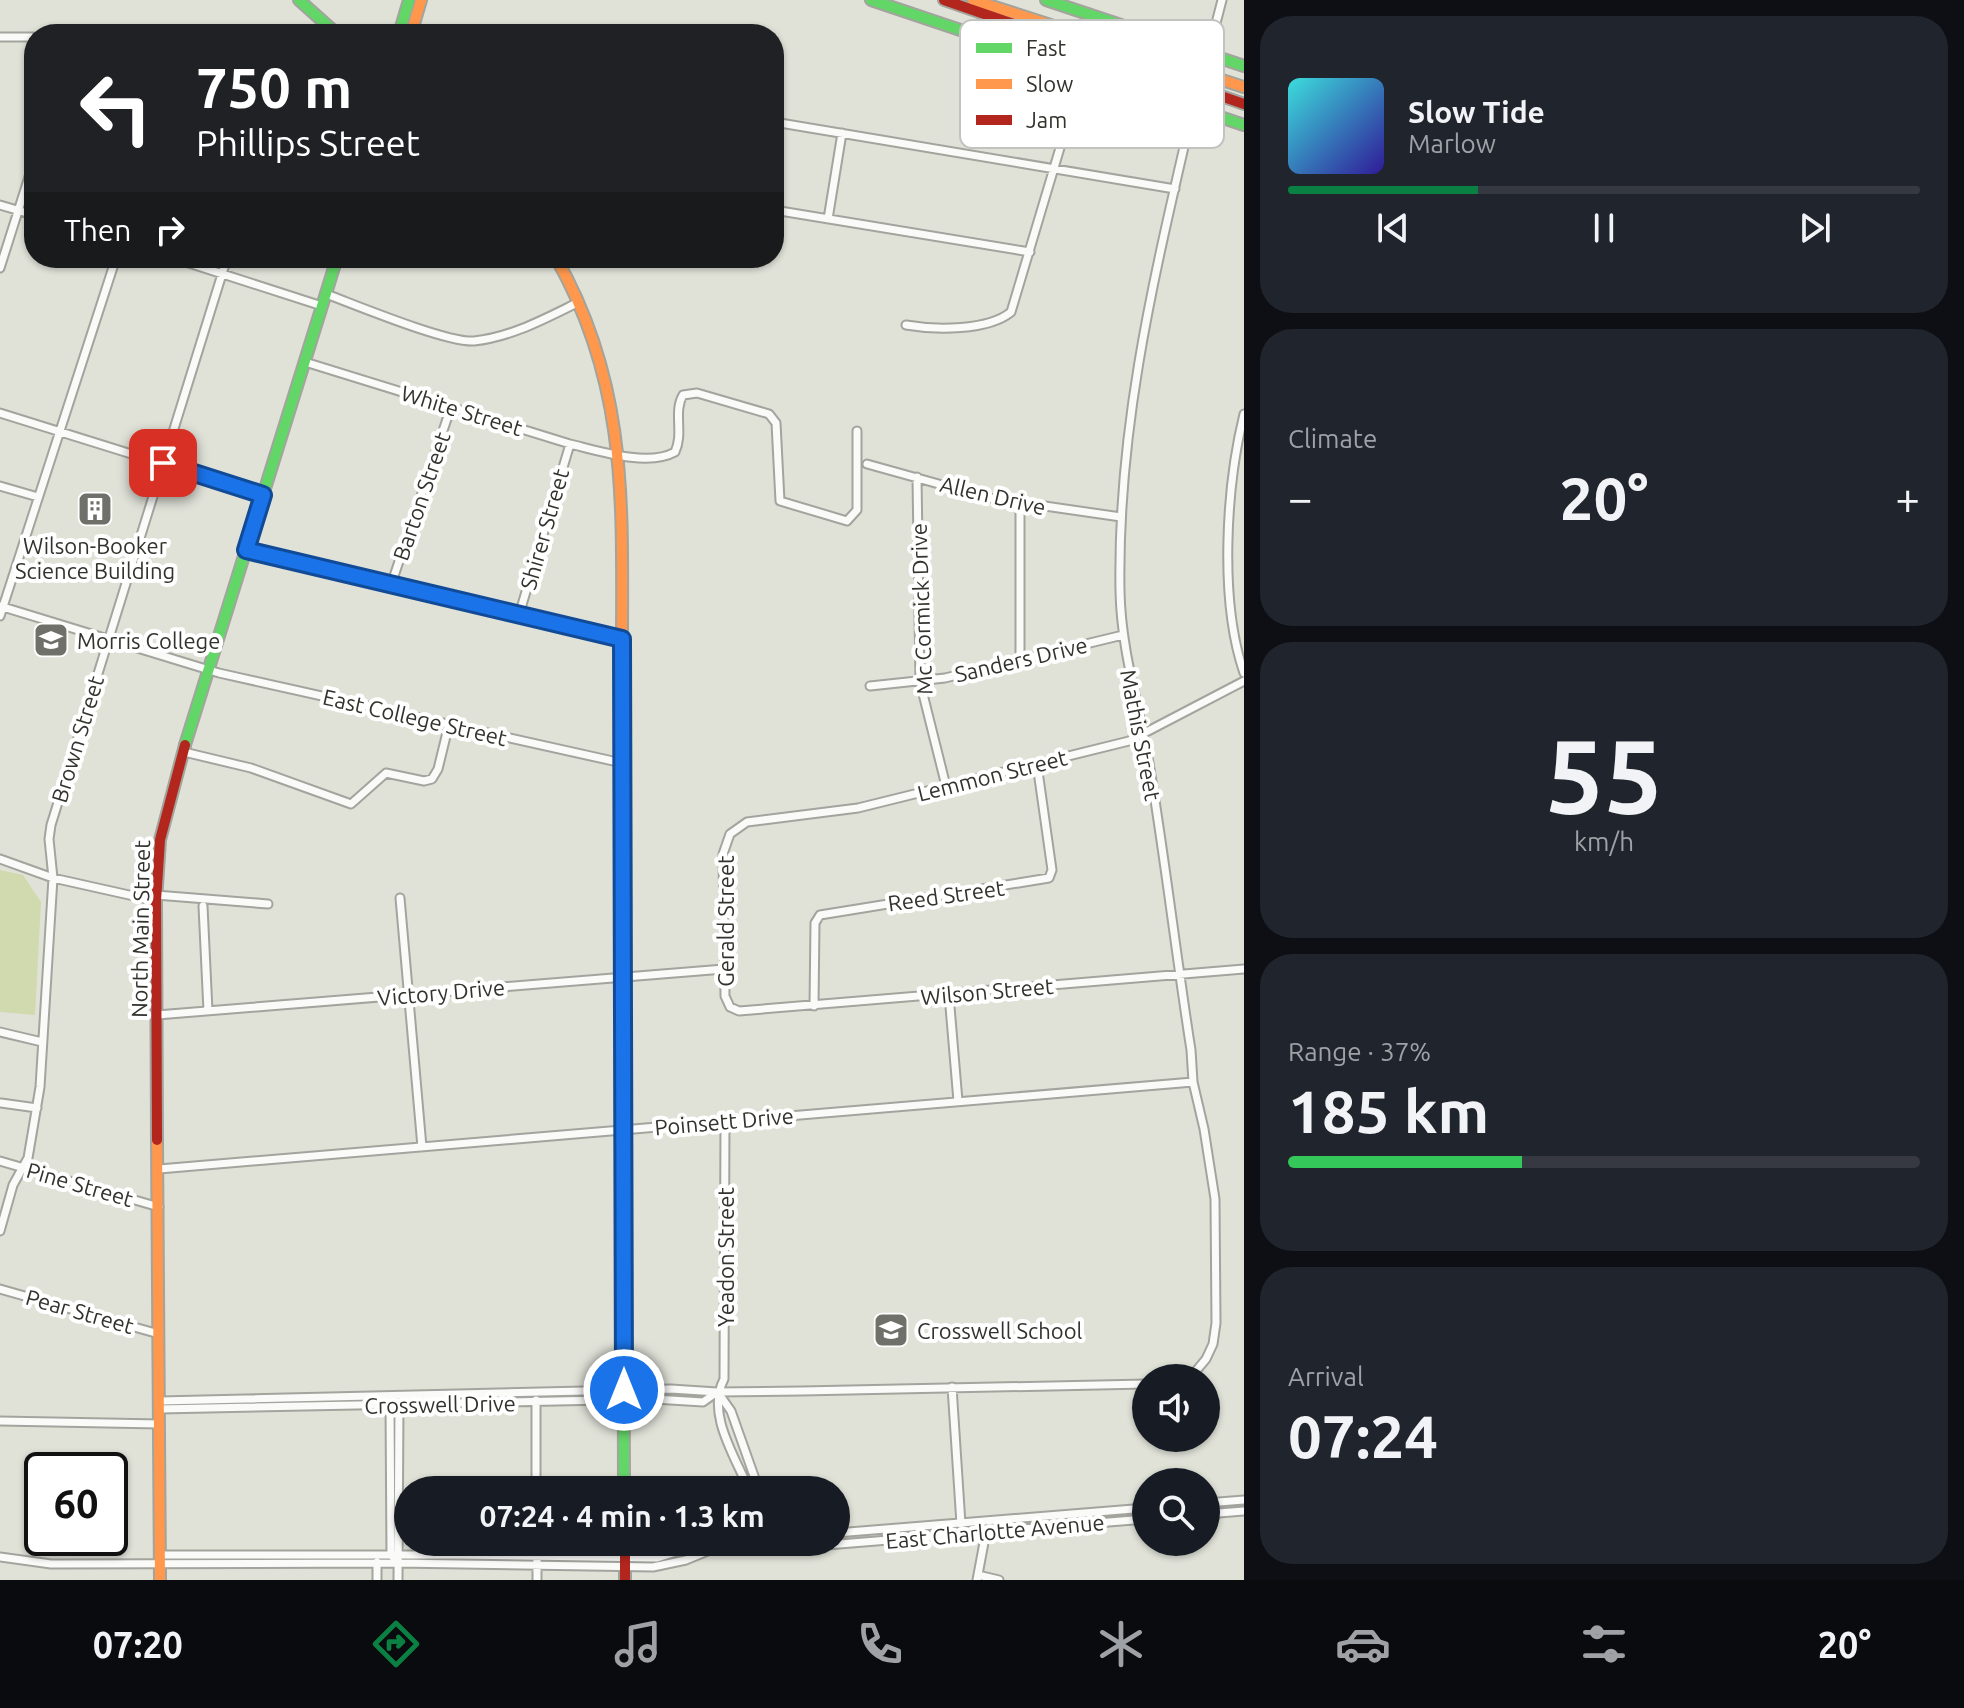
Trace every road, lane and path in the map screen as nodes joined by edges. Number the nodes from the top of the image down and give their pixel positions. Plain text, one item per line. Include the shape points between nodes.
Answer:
1 (299, 0) edge
2 (409, 0) edge
3 (421, 0) edge
4 (871, 0) edge
5 (944, 0) edge
6 (973, 0) edge
7 (1046, 0) edge
8 (1222, 0) edge
9 (1002, 20) edge
10 (1035, 20) edge
11 (1106, 20) edge
12 (1217, 20) edge
13 (326, 24) edge
14 (402, 24) edge
15 (414, 24) edge
16 (960, 30) edge
17 (0, 37) edge
18 (24, 37) edge
19 (1224, 59) edge
20 (1244, 66) edge
21 (1224, 81) edge
22 (1244, 87) edge
23 (1224, 97) edge
24 (1244, 104) edge
25 (1224, 118) edge
26 (784, 124) edge
27 (1244, 125) edge
28 (842, 133) junction
29 (1060, 148) edge
30 (1184, 148) edge
31 (1054, 169) junction
32 (1175, 189) junction
33 (24, 192) edge
34 (0, 205) edge
35 (18, 211) junction
36 (24, 212) edge
37 (784, 212) edge
38 (828, 219) junction
39 (1030, 252) junction
40 (0, 268) edge
41 (113, 268) edge
42 (204, 268) edge
43 (224, 268) edge
44 (334, 268) edge
45 (561, 268) edge
46 (223, 274) junction
47 (326, 294) junction
48 (579, 302) junction
49 (322, 306) junction
50 (906, 325) dead end
51 (305, 362) junction
52 (451, 407) junction
53 (0, 413) edge
54 (1244, 414) edge
55 (60, 431) junction
56 (857, 431) dead end
57 (570, 444) junction
58 (619, 455) junction
59 (163, 463) junction
60 (867, 464) dead end
61 (917, 477) junction
62 (0, 486) edge
63 (263, 495) junction
64 (38, 497) junction
65 (1020, 504) junction
66 (1121, 517) junction
67 (246, 550) junction
68 (391, 585) junction
69 (2, 606) edge
70 (519, 615) junction
71 (0, 616) edge
72 (1123, 635) junction
73 (108, 639) junction
74 (622, 639) junction
75 (1020, 660) junction
76 (209, 670) junction
77 (1244, 673) edge
78 (1244, 681) edge
79 (920, 682) junction
80 (870, 686) dead end
81 (449, 724) junction
82 (1143, 735) junction
83 (184, 752) junction
84 (622, 763) junction
85 (1037, 764) junction
86 (946, 786) junction
87 (730, 834) joint
88 (0, 859) edge
89 (53, 878) junction
90 (156, 898) junction
91 (400, 898) dead end
92 (268, 904) dead end
93 (203, 906) dead end
94 (724, 969) junction
95 (1244, 969) edge
96 (1179, 975) junction
97 (623, 977) junction
98 (409, 995) junction
99 (949, 995) junction
100 (814, 1006) junction
101 (730, 1007) joint
102 (208, 1011) junction
103 (157, 1015) junction
104 (0, 1032) edge
105 (42, 1042) junction
106 (1193, 1082) junction
107 (958, 1101) junction
108 (1, 1103) edge
109 (37, 1108) junction
110 (725, 1121) junction
111 (623, 1129) junction
112 (422, 1147) junction
113 (0, 1161) edge
114 (22, 1168) junction
115 (159, 1169) junction
116 (159, 1207) junction
117 (0, 1231) edge
118 (0, 1289) edge
119 (159, 1334) junction
120 (1202, 1364) edge
121 (1132, 1384) edge
122 (952, 1387) junction
123 (536, 1392) junction
124 (717, 1392) junction
125 (397, 1395) junction
126 (624, 1395) junction
127 (536, 1402) junction
128 (400, 1404) junction
129 (160, 1405) junction
130 (390, 1405) junction
131 (0, 1421) edge
132 (160, 1424) junction
133 (536, 1476) edge
134 (624, 1476) edge
135 (743, 1476) edge
136 (754, 1476) edge
137 (1244, 1500) edge
138 (1220, 1502) edge
139 (1132, 1509) edge
140 (1244, 1511) edge
141 (1220, 1513) edge
142 (1132, 1520) edge
143 (961, 1523) junction
144 (850, 1532) edge
145 (986, 1532) junction
146 (962, 1534) junction
147 (850, 1543) edge
148 (537, 1556) edge
149 (625, 1556) edge
150 (668, 1556) edge
151 (694, 1556) edge
152 (0, 1557) edge
153 (396, 1558) junction
154 (377, 1559) junction
155 (161, 1560) junction
156 (537, 1561) junction
157 (625, 1562) junction
158 (977, 1578) edge
159 (160, 1580) edge
160 (377, 1580) edge
161 (398, 1580) edge
162 (537, 1580) edge
163 (625, 1580) edge
164 (999, 1580) edge

1 - 13 main road
2 - 14 main road
3 - 15 main road
4 - 16 main road
5 - 9 main road
6 - 10 main road
7 - 11 main road
8 - 12 street
17 - 18 street
19 - 20 main road
21 - 22 main road
23 - 24 main road
25 - 27 main road
26 - 28 street
28 - 31 street
28 - 38 street
29 - 31 street
30 - 32 street, Mathis Street
31 - 32 street
31 - 39 street
32 - 66 street, Mathis Street via 1140,344
33 - 35 street
34 - 35 street
35 - 36 street
35 - 40 street
37 - 38 street
38 - 39 street
39 - 50 street via 1013,308 1000,320 948,328
41 - 55 street
42 - 46 street
43 - 46 street, Brown Street
44 - 47 main road, North Main Street
45 - 48 main road
46 - 49 street
46 - 59 street, Brown Street
47 - 48 street via 473,341 525,327
47 - 49 main road, North Main Street
48 - 58 main road via 606,372
49 - 51 main road, North Main Street
51 - 52 street, White Street
51 - 63 main road, North Main Street
52 - 57 street, White Street
52 - 68 street, Barton Street
53 - 55 street
54 - 77 street via 1232,487 1230,552 1232,621
55 - 59 street
55 - 64 street
56 - 58 street, White Street via 857,510 847,521 780,501 776,423 769,414 697,393 683,395 678,403 675,452 653,458
57 - 58 street, White Street
57 - 70 street, Shirer Street
58 - 74 main road
59 - 63 street
59 - 73 street, Brown Street
60 - 61 street, Allen Drive
61 - 65 street, Allen Drive
61 - 79 street, Mc Cormick Drive
62 - 64 street
63 - 67 main road, North Main Street
64 - 69 street
65 - 66 street, Allen Drive
65 - 75 street
66 - 72 street, Mathis Street
67 - 68 street
67 - 76 main road, North Main Street
68 - 70 street
69 - 71 street
69 - 73 street, East College Street
70 - 74 street
72 - 75 street, Sanders Drive
72 - 82 street, Mathis Street
73 - 76 street, East College Street
73 - 89 street, Brown Street via 51,825
74 - 84 main road
75 - 79 street, Sanders Drive
76 - 81 street, East College Street
76 - 83 main road, North Main Street
78 - 82 street, Lemmon Street
79 - 80 street, Sanders Drive
79 - 86 street, Mc Cormick Drive
81 - 83 street via 432,779 386,773 351,804 251,768
81 - 84 street, East College Street
82 - 85 street, Lemmon Street
82 - 96 street, Mathis Street
83 - 90 main road, North Main Street via 160,840
84 - 97 main road
85 - 86 street, Lemmon Street
85 - 100 street, Reed Street via 1049,878 823,914 815,923
86 - 87 street, Lemmon Street via 847,810 747,822
87 - 94 street, Gerald Street via 723,854
88 - 89 street
89 - 90 street
89 - 105 street, Brown Street
90 - 92 street
90 - 103 main road, North Main Street
91 - 98 street
93 - 102 street
94 - 97 street, Victory Drive
94 - 101 street, Gerald Street
95 - 96 street, Wilson Street
96 - 99 street, Wilson Street
96 - 106 street, Mathis Street
97 - 98 street, Victory Drive
97 - 111 main road
98 - 102 street, Victory Drive
98 - 112 street
99 - 100 street, Wilson Street
99 - 107 street
100 - 101 street, Wilson Street via 743,1012
102 - 103 street, Victory Drive
103 - 115 main road, North Main Street
104 - 105 street
105 - 109 street, Brown Street
106 - 107 street, Poinsett Drive
106 - 120 street, Mathis Street via 1216,1219 1216,1323 1213,1344
107 - 110 street, Poinsett Drive
108 - 109 street
109 - 114 street, Brown Street
110 - 111 street, Poinsett Drive
110 - 124 street, Yeadon Street via 724,1379
111 - 112 street, Poinsett Drive
111 - 126 main road
112 - 115 street, Poinsett Drive
113 - 114 street, Pine Street
114 - 116 street, Pine Street
114 - 117 street, Brown Street
115 - 116 main road, North Main Street
116 - 119 main road, North Main Street
118 - 119 street, Pear Street
119 - 129 main road, North Main Street
121 - 122 street, Crosswell Drive
122 - 124 street, Crosswell Drive
122 - 143 street
123 - 125 street, Crosswell Drive
123 - 126 street, Crosswell Drive
123 - 127 street
124 - 126 street, Crosswell Drive via 671,1389
124 - 126 street, Crosswell Drive via 703,1402
124 - 135 street, Yeadon Street via 717,1413
124 - 136 street via 731,1411
125 - 128 street
125 - 129 street, Crosswell Drive
125 - 130 street
126 - 127 street, Crosswell Drive
126 - 134 main road
127 - 128 street, Crosswell Drive
127 - 133 street
128 - 130 street, Crosswell Drive
128 - 153 street
129 - 130 street, Crosswell Drive
129 - 132 main road, North Main Street
130 - 153 street
131 - 132 street
132 - 155 main road, North Main Street
137 - 138 street
139 - 143 street, East Charlotte Avenue
140 - 141 street
142 - 145 street, East Charlotte Avenue
143 - 144 street, East Charlotte Avenue
143 - 146 street
145 - 146 street, East Charlotte Avenue
145 - 158 street
146 - 147 street, East Charlotte Avenue
148 - 156 street
149 - 157 main road
150 - 157 street
151 - 157 street via 673,1564
152 - 155 street via 51,1564
153 - 154 street
153 - 156 street
153 - 161 street
154 - 155 street
154 - 160 street
155 - 159 main road, North Main Street
156 - 157 street
156 - 162 street
157 - 163 main road
158 - 164 street

